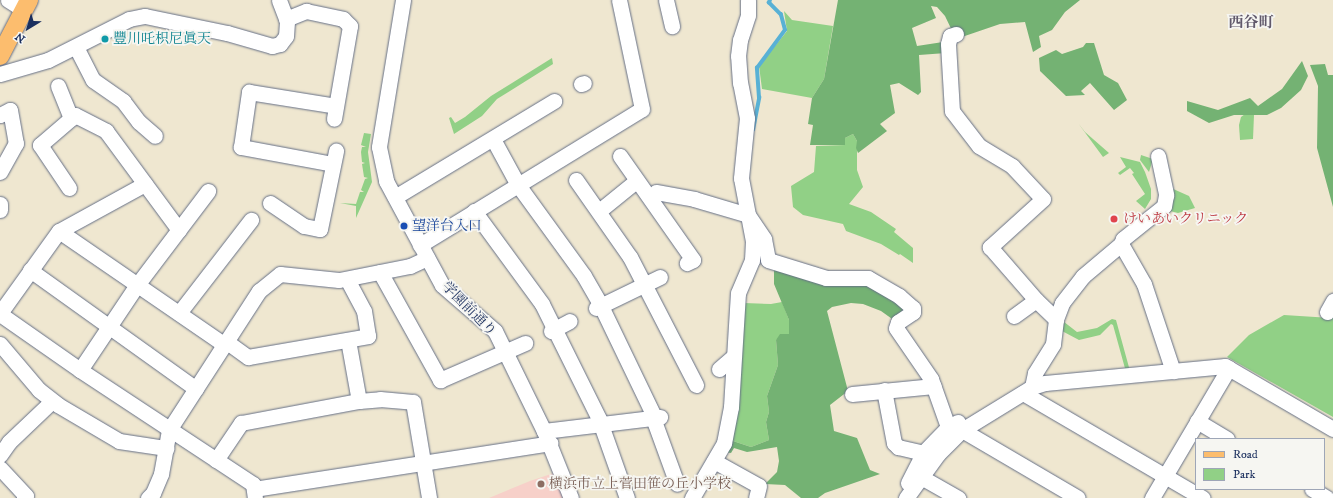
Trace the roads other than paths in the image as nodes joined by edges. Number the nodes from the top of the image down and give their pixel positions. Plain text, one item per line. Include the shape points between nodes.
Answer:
1 (8, 0) edge
2 (279, 0) edge
3 (403, 0) edge
4 (619, 0) edge
5 (666, 0) edge
6 (748, 0) edge
7 (27, 5) edge
8 (286, 19) junction
9 (672, 26) dead end
10 (956, 34) dead end
11 (76, 47) junction
12 (0, 56) edge
13 (0, 74) edge
14 (58, 86) dead end
15 (554, 101) dead end
16 (0, 115) edge
17 (71, 119) junction
18 (155, 136) dead end
19 (493, 139) junction
20 (620, 156) dead end
21 (1158, 156) dead end
22 (0, 172) edge
23 (576, 180) dead end
24 (636, 181) junction
25 (145, 184) junction
26 (518, 185) junction
27 (69, 188) dead end
28 (208, 191) dead end
29 (656, 192) dead end
30 (395, 197) junction
31 (270, 203) dead end
32 (0, 204) edge
33 (0, 210) edge
34 (474, 211) junction
35 (598, 211) junction
36 (748, 214) junction
37 (251, 220) dead end
38 (179, 230) junction
39 (59, 231) junction
40 (1120, 244) junction
41 (420, 245) junction
42 (427, 258) junction
43 (687, 264) dead end
44 (30, 270) junction
45 (380, 272) junction
46 (660, 277) dead end
47 (347, 279) junction
48 (137, 285) junction
49 (644, 285) junction
50 (1036, 300) junction
51 (599, 307) junction
52 (0, 313) edge
53 (179, 313) junction
54 (1014, 316) dead end
55 (1056, 319) junction
56 (570, 321) dead end
57 (109, 326) junction
58 (553, 330) junction
59 (348, 340) junction
60 (226, 343) junction
61 (525, 343) dead end
62 (0, 344) edge
63 (506, 352) junction
64 (733, 357) junction
65 (1228, 368) junction
66 (719, 369) dead end
67 (80, 370) junction
68 (1173, 371) junction
69 (696, 385) dead end
70 (934, 386) junction
71 (196, 389) junction
72 (884, 390) junction
73 (1028, 390) junction
74 (852, 394) dead end
75 (52, 401) junction
76 (359, 401) junction
77 (656, 418) junction
78 (1198, 421) junction
79 (600, 424) junction
80 (955, 429) junction
81 (1333, 429) edge
82 (169, 430) junction
83 (547, 437) junction
84 (1225, 438) edge
85 (166, 448) junction
86 (923, 453) junction
87 (0, 455) edge
88 (216, 460) junction
89 (714, 461) junction
90 (423, 464) junction
91 (0, 468) edge
92 (1165, 476) junction
93 (921, 477) junction
94 (676, 484) dead end
95 (1314, 490) edge
96 (255, 493) edge
97 (154, 496) edge
98 (26, 497) edge
99 (907, 497) edge
100 (429, 498) edge
101 (571, 498) edge
102 (626, 498) edge
103 (692, 498) edge
104 (756, 498) edge
105 (958, 498) edge
106 (1078, 498) edge
107 (1152, 498) edge
108 (1203, 498) edge
109 (1327, 498) edge

1 - 7 street
2 - 8 street
3 - 30 street, 学園前通り via 379,147 386,181
4 - 26 street via 642,109 565,162
5 - 9 street
6 - 36 street via 748,15 738,56 747,118 741,178
7 - 12 main road
8 - 11 street via 286,36 280,44 272,46 227,33 145,16 129,19
8 - 31 street via 306,11 343,19 350,26 335,113 248,92 241,147 334,158 320,229 304,226
10 - 50 street via 950,36 948,44 952,111 976,143 1012,166 1043,199 990,248
11 - 13 street via 48,60
11 - 18 street via 93,80 123,101 139,122
14 - 17 street
15 - 19 street
16 - 22 street via 10,110 16,143
17 - 25 street via 75,116 82,118 106,131
17 - 27 street via 40,145
19 - 26 street
19 - 30 street
20 - 24 street
21 - 40 street via 1166,195 1164,206
23 - 35 street
24 - 35 street
24 - 43 street via 692,260
25 - 38 street
25 - 39 street
26 - 34 street
26 - 51 street via 584,276
28 - 38 street
29 - 36 street via 694,199
30 - 41 street, 学園前通り
32 - 33 street
34 - 41 street
34 - 58 street via 542,304
35 - 49 street via 630,258
36 - 64 street via 753,241 752,260 738,293
36 - 70 street via 764,239 768,260 826,278 868,278 913,308 911,315 898,322 896,328
37 - 53 street
38 - 48 street
39 - 44 street
39 - 48 street
40 - 55 street via 1070,291
40 - 68 street via 1144,284
41 - 42 street, 学園前通り
42 - 45 street via 410,266
42 - 63 street, 学園前通り via 442,285 495,330
44 - 52 street
44 - 57 street
45 - 47 street
45 - 63 street via 440,380
46 - 49 street
47 - 59 street via 364,311 368,336
47 - 60 street via 280,274 252,300
48 - 53 street
48 - 57 street
49 - 51 street
49 - 69 street
50 - 54 street
50 - 55 street
51 - 77 street
52 - 67 street
53 - 60 street
55 - 73 street via 1053,344
56 - 58 street
57 - 67 street
57 - 71 street
58 - 79 street
59 - 60 street via 248,357
59 - 76 street
60 - 71 street
61 - 63 street
62 - 75 street via 39,390
63 - 83 street, 学園前通り
64 - 66 street
64 - 89 street via 731,407 724,443
65 - 68 street via 1225,366
65 - 78 street
65 - 81 street
67 - 82 street
68 - 73 street via 1045,383
70 - 72 street
70 - 80 street
71 - 82 street
72 - 74 street
72 - 86 street via 894,443 898,447
73 - 80 street via 1005,404 982,409
73 - 92 street
75 - 85 street via 119,441
75 - 87 street via 9,442
76 - 88 street via 241,423
76 - 90 street via 380,399 413,402
77 - 79 street
77 - 94 street
78 - 84 street
78 - 92 street
79 - 83 street
79 - 102 street
80 - 86 street
80 - 93 street
80 - 106 street
82 - 85 street
82 - 88 street
83 - 90 street
83 - 101 street, 学園前通り
85 - 97 street
86 - 99 street via 903,491
88 - 96 street via 253,484
89 - 103 street
89 - 104 street via 759,486
90 - 96 street
90 - 100 street
91 - 98 street
92 - 107 street
92 - 108 street
93 - 99 street
93 - 105 street
95 - 109 street

